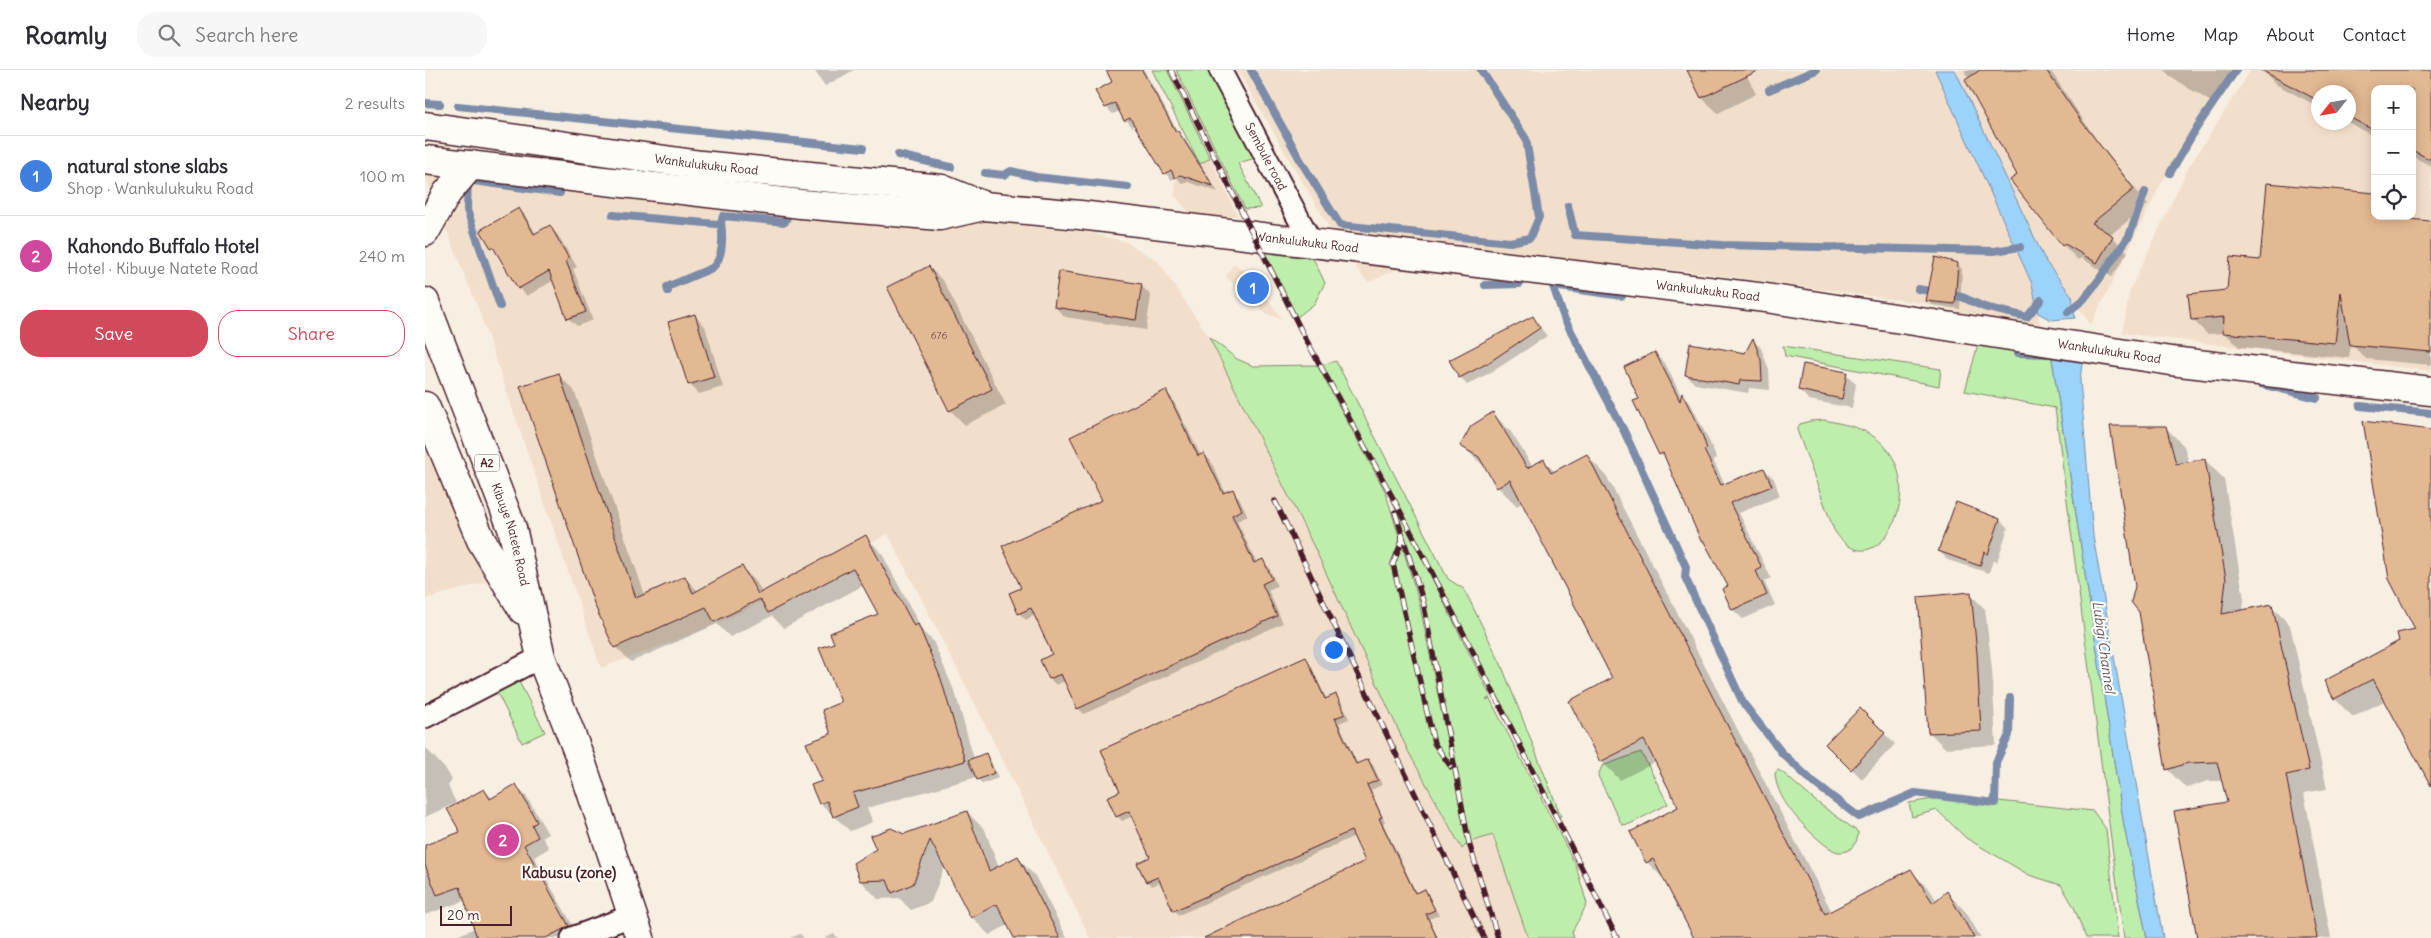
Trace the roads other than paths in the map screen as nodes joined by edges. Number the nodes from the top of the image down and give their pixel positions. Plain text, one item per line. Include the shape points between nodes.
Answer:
1 (1220, 70) edge
2 (425, 126) edge
3 (425, 160) edge
4 (471, 165) junction
5 (984, 206) junction
6 (425, 232) edge
7 (1311, 242) junction
8 (425, 302) edge
9 (2431, 391) edge
10 (425, 406) edge
11 (535, 628) junction
12 (541, 657) junction
13 (425, 716) edge
14 (636, 927) edge
15 (572, 938) edge

1 - 7 street, Sembule road
2 - 5 main road, Wankulukuku Road via 701,165 942,189
3 - 4 main road, Wankulukuku Road
4 - 5 main road, Wankulukuku Road via 801,204 940,216
4 - 6 main road via 447,192
5 - 7 main road, Wankulukuku Road
7 - 9 main road, Wankulukuku Road via 1766,298 2171,361
8 - 11 main road, Kibuye Natete Road / A2 via 512,528
10 - 11 main road, Kibuye Natete Road / A2 via 481,540
11 - 12 main road, Kibuye Natete Road / A2
12 - 13 street
12 - 14 main road, Kibuye Natete Road / A2 via 579,755
14 - 15 street

